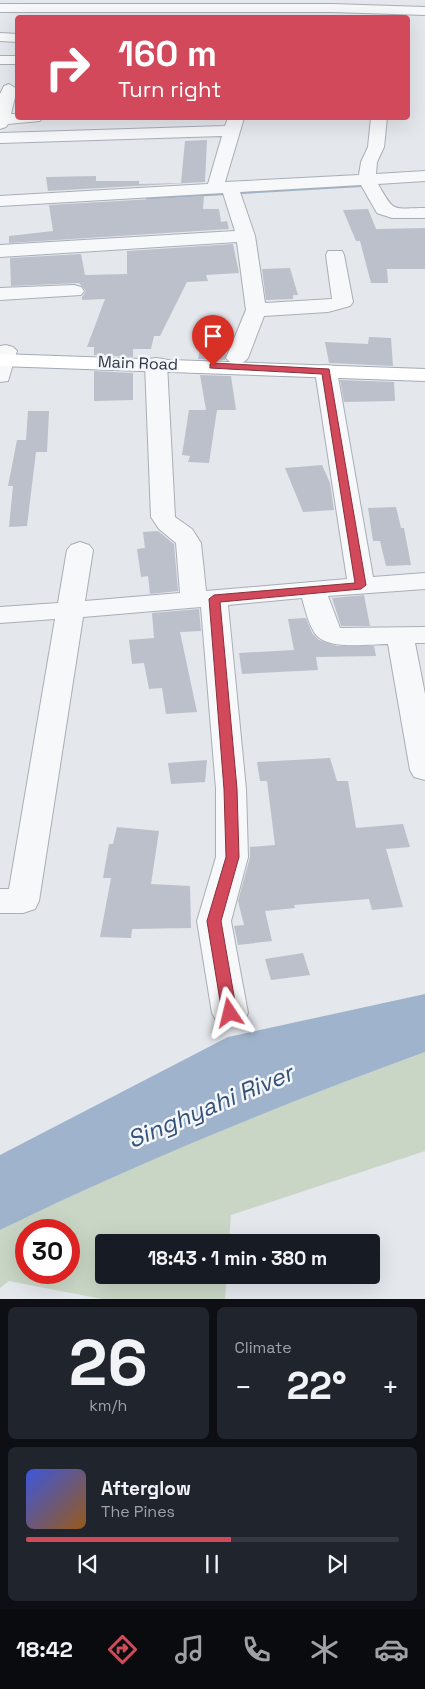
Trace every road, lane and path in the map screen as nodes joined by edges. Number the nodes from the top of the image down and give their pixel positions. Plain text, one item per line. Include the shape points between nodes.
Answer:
1 (70, 4) edge
2 (333, 4) edge
3 (0, 8) edge
4 (425, 11) edge
5 (96, 13) edge
6 (289, 13) edge
7 (377, 14) edge
8 (0, 37) edge
9 (15, 38) edge
10 (0, 60) edge
11 (15, 60) edge
12 (9, 89) edge
13 (15, 119) edge
14 (0, 120) edge
15 (379, 120) edge
16 (234, 124) edge
17 (0, 138) edge
18 (425, 176) edge
19 (367, 179) junction
20 (229, 191) junction
21 (0, 201) edge
22 (0, 210) edge
23 (425, 213) edge
24 (246, 236) junction
25 (0, 251) edge
26 (335, 255) dead end
27 (74, 291) dead end
28 (0, 294) edge
29 (256, 310) junction
30 (237, 358) junction
31 (2, 359) edge
32 (425, 363) edge
33 (156, 364) junction
34 (326, 371) junction
35 (425, 375) edge
36 (80, 550) dead end
37 (425, 581) edge
38 (361, 585) junction
39 (312, 588) junction
40 (203, 600) junction
41 (70, 611) junction
42 (0, 615) edge
43 (412, 635) edge
44 (424, 759) edge
45 (0, 901) edge
46 (230, 1013) dead end

1 - 3 street
1 - 5 street
2 - 6 street
2 - 7 street
4 - 7 street
5 - 6 street
8 - 9 street
10 - 11 street
12 - 14 street
13 - 14 street
15 - 19 street via 376,147 369,162
16 - 17 street
16 - 20 street
18 - 19 street
19 - 20 street
19 - 23 street via 383,209 392,213
20 - 21 street
20 - 22 street
20 - 24 street
24 - 25 street
24 - 29 street
26 - 29 street via 343,302 328,306
27 - 28 street
29 - 30 street
30 - 31 main road, Main Road
30 - 32 main road, Main Road
31 - 33 main road, Main Road
33 - 34 main road, Main Road
33 - 40 street via 163,517 188,544
34 - 35 main road, Main Road
34 - 38 street
36 - 41 street
37 - 38 street
38 - 39 street
39 - 40 street
39 - 43 street via 329,634 338,637
40 - 41 street
40 - 46 street via 231,789 232,857 214,921
41 - 42 street
41 - 45 street via 23,902
43 - 44 street

